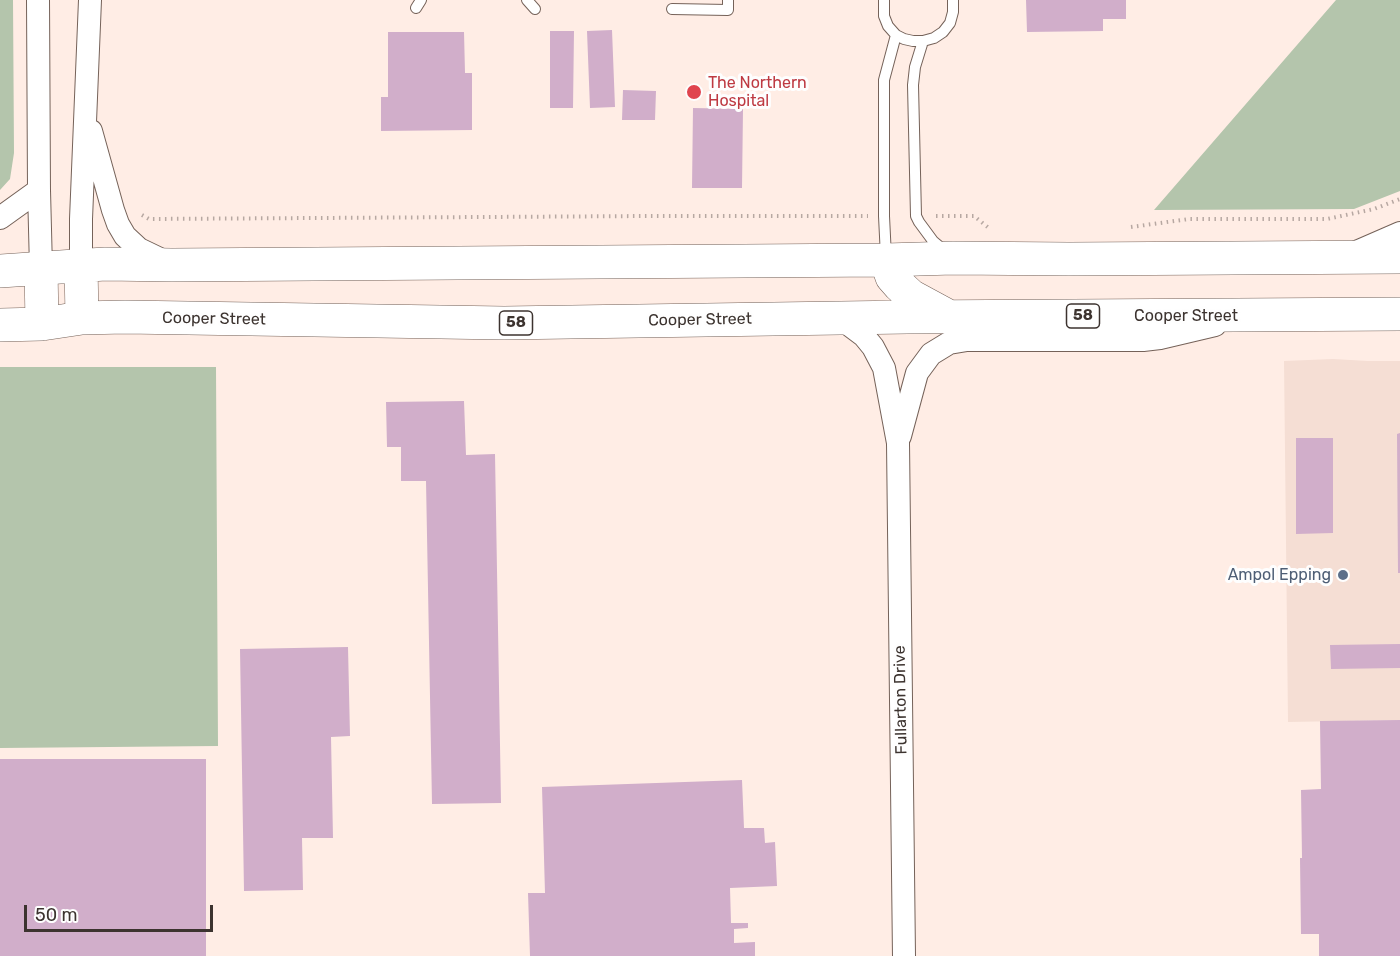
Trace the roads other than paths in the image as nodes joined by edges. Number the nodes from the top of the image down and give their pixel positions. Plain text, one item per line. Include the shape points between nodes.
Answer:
1 (39, 0) edge
2 (90, 0) edge
3 (527, 0) edge
4 (884, 0) edge
5 (953, 0) edge
6 (728, 5) edge
7 (535, 9) dead end
8 (672, 9) dead end
9 (896, 34) junction
10 (923, 41) junction
11 (86, 112) junction
12 (39, 190) junction
13 (0, 218) edge
14 (1400, 232) edge
15 (1344, 257) junction
16 (1400, 257) edge
17 (953, 258) junction
18 (886, 260) junction
19 (81, 265) junction
20 (171, 265) junction
21 (41, 268) junction
22 (0, 271) edge
23 (1400, 314) edge
24 (1258, 316) junction
25 (950, 317) junction
26 (82, 318) junction
27 (840, 318) junction
28 (42, 324) junction
29 (0, 326) edge
30 (898, 444) junction
31 (904, 956) edge

1 - 12 street
2 - 11 street
3 - 7 lane
4 - 9 lane via 884,16
5 - 10 lane via 950,23 943,32
6 - 8 lane
9 - 10 lane
9 - 18 lane via 884,80
10 - 17 lane via 913,85 916,216 933,241
11 - 19 street
11 - 20 street via 118,224 139,249
12 - 13 street
12 - 21 street
14 - 15 street
15 - 16 main road
15 - 17 main road
17 - 18 main road
18 - 20 main road
18 - 25 main road via 898,285
19 - 20 main road
19 - 21 main road
19 - 26 main road
21 - 22 main road
21 - 28 main road
23 - 24 main road, Cooper Street / 58
24 - 25 main road, Cooper Street / 58
24 - 30 street, Fullarton Drive via 1143,340 949,343 931,354 917,373
25 - 27 main road, Cooper Street / 58
26 - 27 main road, Cooper Street / 58 via 504,323
26 - 28 main road, Cooper Street / 58
27 - 30 street, Fullarton Drive via 864,336 884,368
28 - 29 main road, Cooper Street / 58
30 - 31 street, Fullarton Drive

